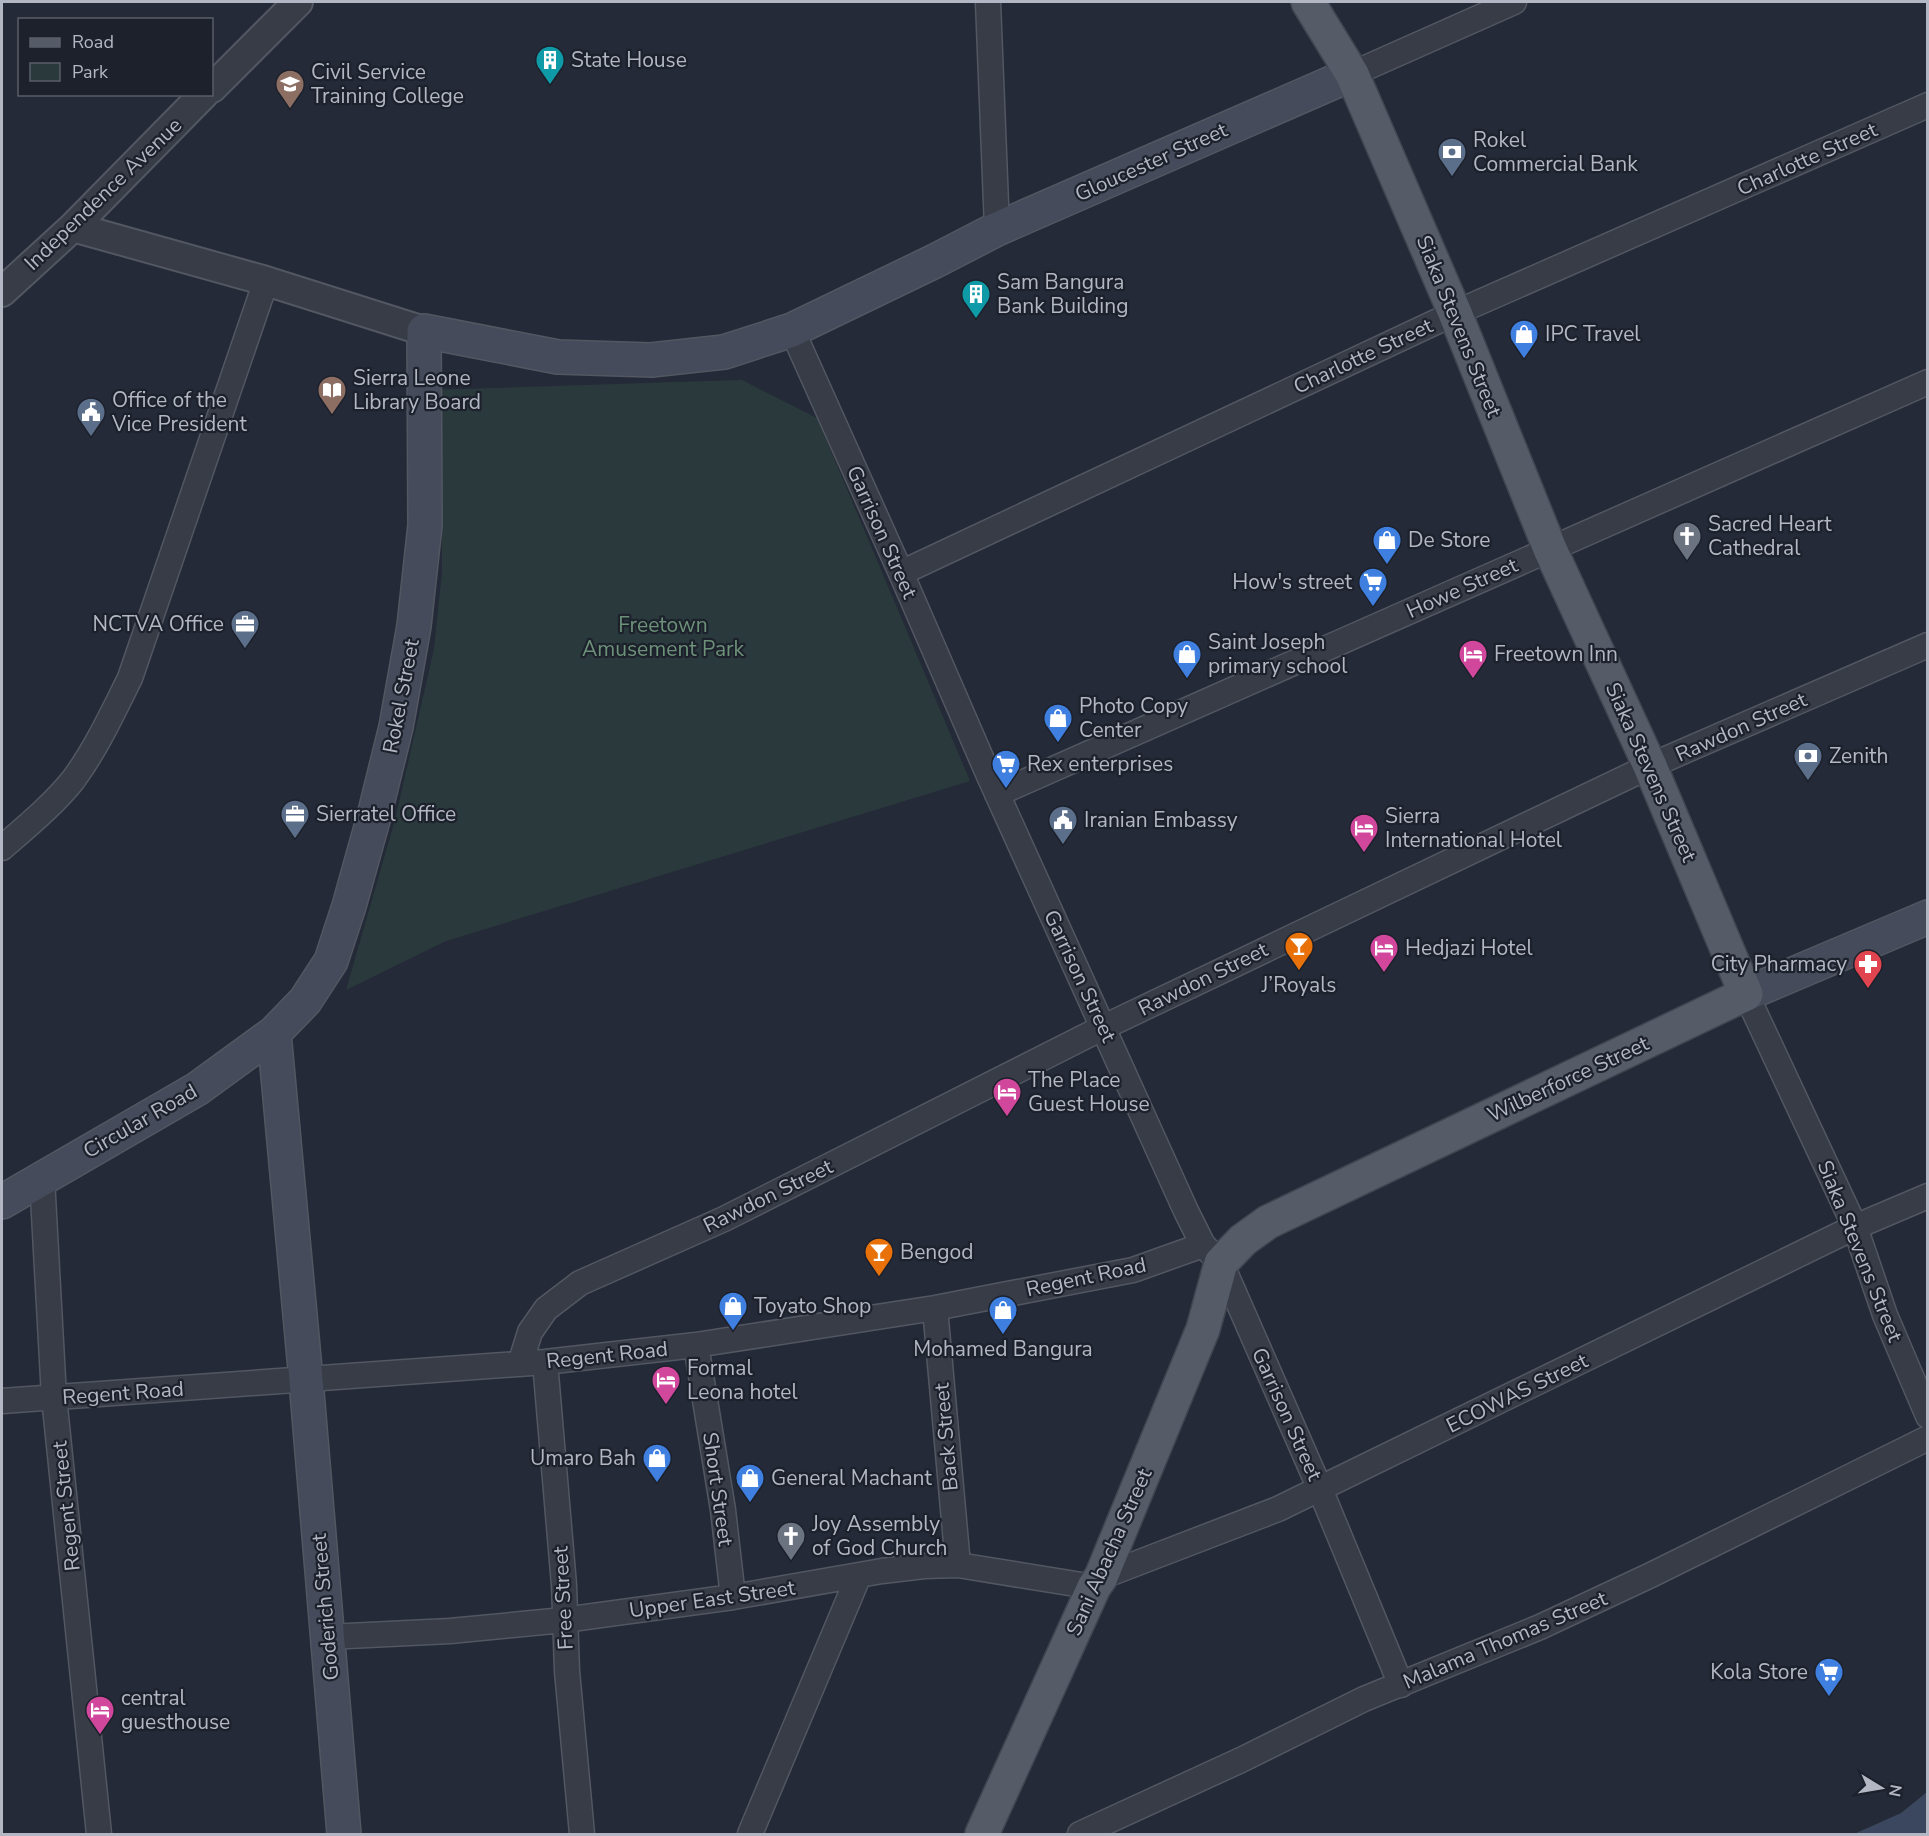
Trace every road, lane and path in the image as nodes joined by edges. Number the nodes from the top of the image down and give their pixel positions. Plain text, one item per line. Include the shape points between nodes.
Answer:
1 (298, 2) edge
2 (988, 2) edge
3 (1308, 2) edge
4 (1514, 2) edge
5 (1352, 74) junction
6 (213, 87) edge
7 (202, 96) edge
8 (1928, 105) edge
9 (73, 227) junction
10 (997, 228) junction
11 (266, 281) junction
12 (2, 292) edge
13 (1455, 313) junction
14 (792, 330) junction
15 (424, 331) junction
16 (1928, 382) edge
17 (1550, 549) junction
18 (901, 573) junction
19 (1928, 645) edge
20 (1650, 766) junction
21 (997, 794) junction
22 (2, 848) edge
23 (1928, 917) edge
24 (1746, 994) junction
25 (1104, 1027) junction
26 (274, 1033) junction
27 (42, 1178) junction
28 (1928, 1196) edge
29 (2, 1202) edge
30 (1855, 1227) junction
31 (1212, 1254) junction
32 (934, 1308) junction
33 (696, 1346) junction
34 (545, 1362) junction
35 (520, 1364) junction
36 (306, 1380) junction
37 (54, 1397) junction
38 (2, 1401) edge
39 (1928, 1416) edge
40 (1928, 1438) edge
41 (1320, 1489) junction
42 (958, 1565) junction
43 (859, 1575) junction
44 (1098, 1582) junction
45 (733, 1598) junction
46 (564, 1620) junction
47 (327, 1637) junction
48 (1401, 1685) junction
49 (99, 1834) edge
50 (344, 1834) edge
51 (582, 1834) edge
52 (750, 1834) edge
53 (982, 1834) edge
54 (1080, 1834) edge

1 - 6 street
2 - 10 street
3 - 5 main road, Siaka Stevens Street
4 - 5 street, Gloucester Street
5 - 10 main road, Gloucester Street
5 - 13 main road, Siaka Stevens Street
7 - 9 street, Independence Avenue
8 - 13 street, Charlotte Street
9 - 11 street
9 - 12 street, Independence Avenue
10 - 14 main road, Gloucester Street
11 - 15 street
11 - 22 street via 130,678 100,738 72,781
13 - 17 main road, Siaka Stevens Street
13 - 18 street, Charlotte Street
14 - 15 main road, Gloucester Street via 724,352 651,360 558,357
14 - 18 street, Garrison Street
15 - 26 main road, Rokel Street via 425,525 414,626 396,727 374,820 331,961 305,1001
16 - 17 street, Howe Street
17 - 20 main road, Siaka Stevens Street
17 - 21 street, Howe Street
18 - 21 street, Garrison Street
19 - 20 street, Rawdon Street
20 - 24 main road, Siaka Stevens Street
20 - 25 street, Rawdon Street
21 - 25 street, Garrison Street
23 - 24 main road, Wilberforce Street
24 - 30 street, Siaka Stevens Street
24 - 31 main road, Wilberforce Street via 1268,1222 1243,1240
25 - 31 street, Garrison Street
25 - 35 street, Rawdon Street via 724,1219 580,1283 546,1310 530,1332
26 - 27 main road, Circular Road via 197,1089
26 - 36 main road, Goderich Street
27 - 29 main road, Circular Road
27 - 37 street, Regent Street
28 - 30 street, ECOWAS Street
30 - 39 street, Siaka Stevens Street via 1885,1315
30 - 41 street, ECOWAS Street
31 - 32 street, Regent Road
31 - 41 street, Garrison Street
31 - 44 main road, Sani Abacha Street via 1203,1329
32 - 33 street, Regent Road
32 - 42 street, Back Street
33 - 34 street, Regent Road
33 - 45 street, Short Street
34 - 35 street, Regent Road
34 - 46 street, Free Street
35 - 36 street, Regent Road
36 - 37 street, Regent Road
36 - 47 main road, Goderich Street
37 - 38 street, Regent Road
37 - 49 street, Regent Street
40 - 48 street, Malama Thomas Street via 1641,1580
41 - 44 street, ECOWAS Street
41 - 48 street, Garrison Street
42 - 43 street, Upper East Street
42 - 44 street, Upper East Street
43 - 45 street, Upper East Street
43 - 52 street
44 - 53 main road, Sani Abacha Street
45 - 46 street, Upper East Street
46 - 47 street, Upper East Street
46 - 51 street, Free Street
47 - 50 main road, Goderich Street
48 - 54 street, Malama Thomas Street

